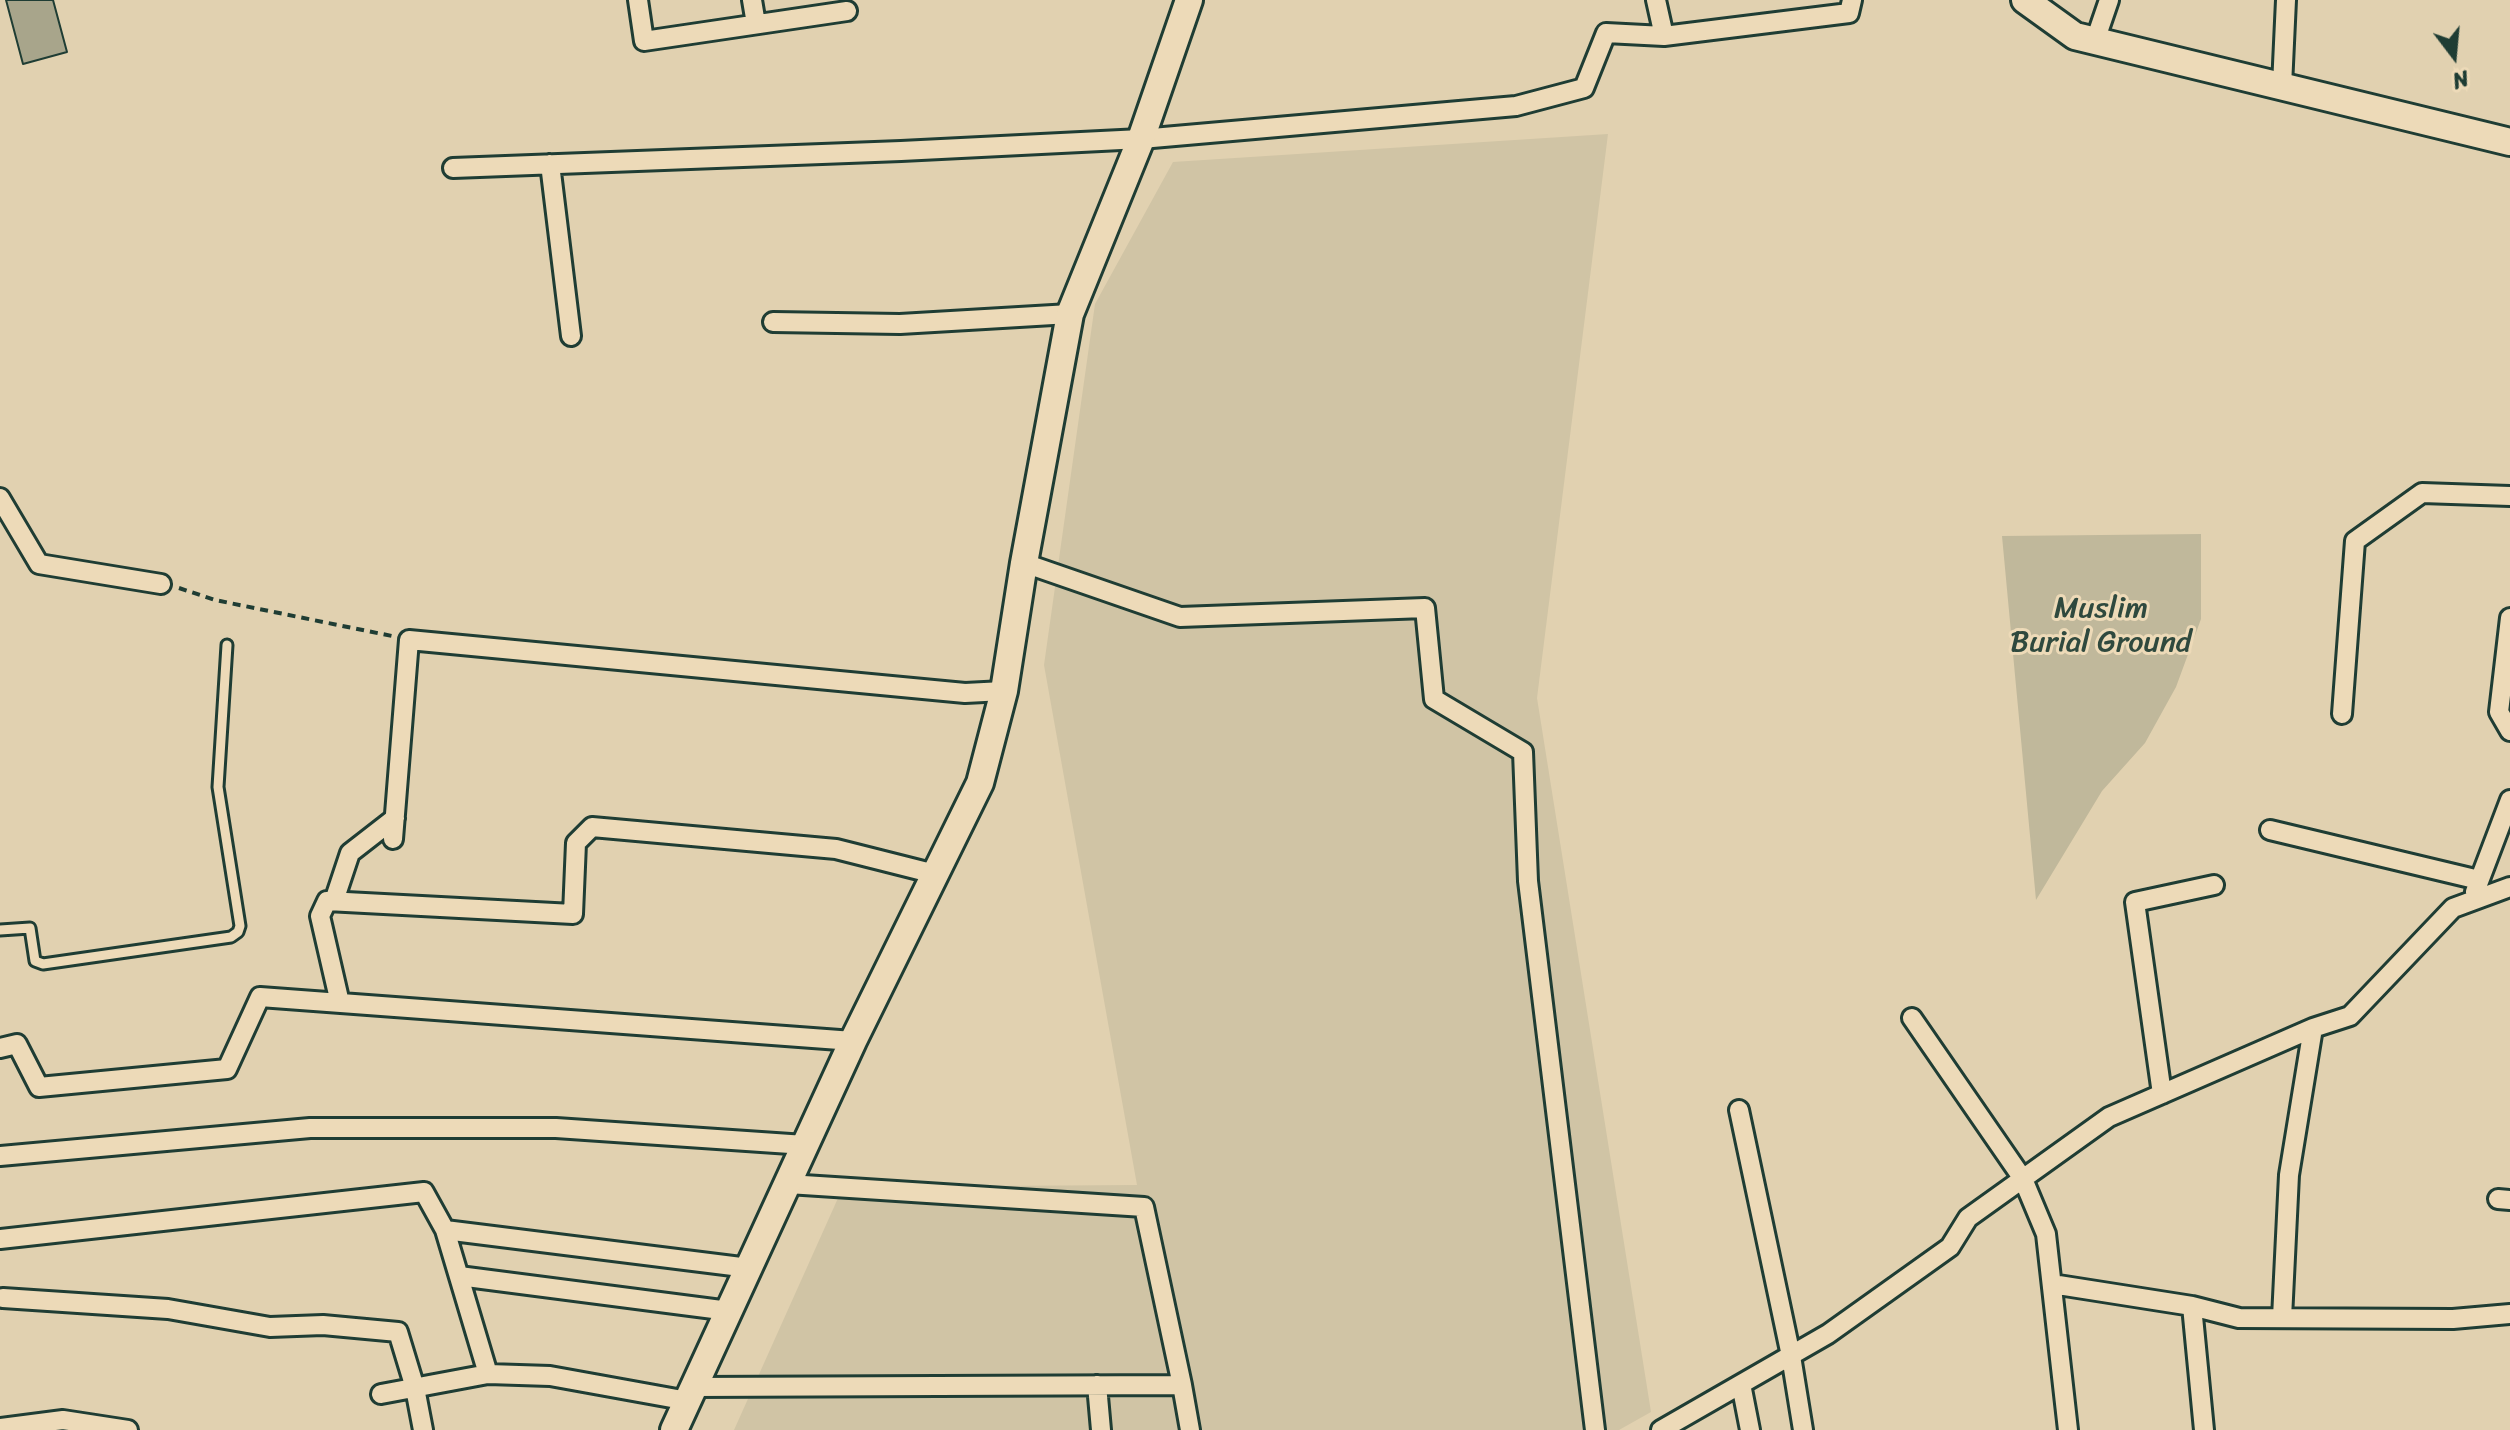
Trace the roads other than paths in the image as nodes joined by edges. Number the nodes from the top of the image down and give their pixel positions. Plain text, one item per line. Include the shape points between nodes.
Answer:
1 (638, 0) edge
2 (752, 0) edge
3 (1189, 0) edge
4 (1656, 0) edge
5 (1852, 0) edge
6 (2025, 0) edge
7 (2109, 0) edge
8 (2286, 0) edge
9 (847, 11) dead end
10 (756, 24) junction
11 (1664, 36) junction
12 (2095, 41) junction
13 (2282, 86) junction
14 (1141, 139) junction
15 (2510, 142) edge
16 (550, 164) junction
17 (453, 168) dead end
18 (1070, 314) junction
19 (773, 322) dead end
20 (571, 336) dead end
21 (2510, 496) edge
22 (0, 498) edge
23 (1024, 563) junction
24 (161, 584) road end
25 (2510, 618) edge
26 (227, 645) dead end
27 (1004, 691) junction
28 (2342, 714) dead end
29 (2510, 731) edge
30 (2510, 800) edge
31 (395, 818) junction
32 (2270, 830) dead end
33 (393, 839) dead end
34 (935, 874) junction
35 (2479, 880) junction
36 (2214, 885) dead end
37 (2510, 887) edge
38 (334, 901) junction
39 (2471, 902) junction
40 (0, 930) edge
41 (340, 1003) junction
42 (1912, 1018) dead end
43 (2313, 1028) junction
44 (853, 1041) junction
45 (0, 1048) edge
46 (2162, 1094) junction
47 (1739, 1110) dead end
48 (805, 1145) junction
49 (0, 1156) edge
50 (2023, 1179) junction
51 (788, 1184) junction
52 (445, 1230) junction
53 (0, 1239) edge
54 (749, 1268) junction
55 (459, 1276) junction
56 (2052, 1284) junction
57 (3, 1298) dead end
58 (2192, 1306) junction
59 (729, 1311) junction
60 (2510, 1314) edge
61 (2282, 1318) junction
62 (1791, 1356) junction
63 (488, 1374) junction
64 (1741, 1384) junction
65 (1097, 1385) junction
66 (1182, 1385) junction
67 (415, 1388) junction
68 (381, 1394) dead end
69 (691, 1394) junction
70 (32, 1427) edge
71 (0, 1428) edge
72 (128, 1430) edge
73 (423, 1430) edge
74 (674, 1430) edge
75 (1101, 1430) edge
76 (1190, 1430) edge
77 (1595, 1430) edge
78 (1661, 1430) edge
79 (1750, 1430) edge
80 (1803, 1430) edge
81 (2068, 1430) edge
82 (2204, 1430) edge

1 - 10 street via 644,41
2 - 10 street
3 - 14 main road
4 - 11 street
5 - 11 street via 1849,13
6 - 12 main road via 2075,36
7 - 12 street
8 - 13 street
9 - 10 street
11 - 14 street via 1606,33 1584,88 1516,106
12 - 13 main road
13 - 15 main road
14 - 16 street
14 - 18 main road
16 - 17 street
16 - 20 street
18 - 19 street via 900,324
18 - 23 main road
21 - 28 street via 2422,493 2355,541
22 - 24 street via 39,564
23 - 27 main road
23 - 77 street via 1180,617 1425,608 1434,699 1523,752 1528,881
25 - 29 street via 2499,712
26 - 40 lane via 218,787 238,932 43,964 35,961 30,928
27 - 31 street via 965,693 409,640
27 - 34 main road via 980,783
30 - 35 street
31 - 33 street
31 - 38 street via 350,853
32 - 35 street
34 - 38 street via 836,849 592,827 576,843 573,914
34 - 44 main road
35 - 39 street
36 - 46 street via 2135,902
37 - 39 street
38 - 41 street via 327,901 320,916
39 - 43 street via 2453,908 2350,1016
41 - 44 street
41 - 45 street via 260,997 227,1069 39,1087 17,1044
42 - 50 street
43 - 46 street
43 - 61 street via 2289,1175
44 - 48 main road
46 - 50 street via 2109,1117
47 - 62 street
48 - 49 street via 556,1128 310,1128
48 - 51 main road
50 - 56 street via 2046,1234
50 - 62 street via 1968,1218 1950,1247
51 - 54 main road
51 - 66 street via 1144,1207
52 - 53 street via 424,1192
52 - 54 street
52 - 55 street
54 - 59 main road
55 - 59 street
55 - 63 street
56 - 58 street
56 - 81 street
57 - 67 street via 168,1309 270,1327 323,1325 398,1332
58 - 61 street via 2239,1318
58 - 82 street
59 - 69 main road
60 - 61 street
62 - 64 street
62 - 80 street
63 - 67 street
63 - 69 street via 550,1376
64 - 78 street
64 - 79 street
65 - 66 street
65 - 69 street
65 - 75 street
66 - 76 street
67 - 68 street
67 - 73 street
69 - 74 main road
70 - 71 street
70 - 72 street via 63,1420

